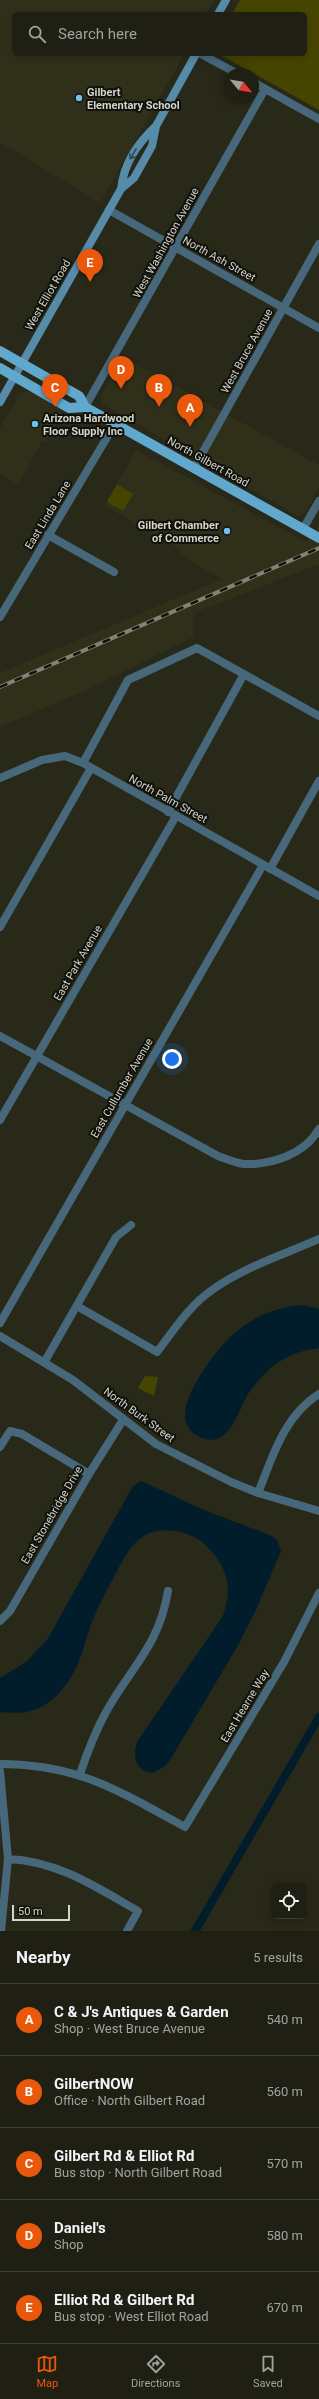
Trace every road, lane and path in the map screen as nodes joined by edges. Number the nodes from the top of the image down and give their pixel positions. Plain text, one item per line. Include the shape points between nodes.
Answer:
1 (226, 0) edge
2 (219, 12) edge
3 (195, 56) edge
4 (205, 56) edge
5 (227, 68) edge
6 (259, 86) edge
7 (265, 89) junction
8 (319, 119) edge
9 (156, 126) junction
10 (121, 189) junction
11 (109, 210) junction
12 (319, 244) edge
13 (176, 247) junction
14 (283, 308) junction
15 (319, 328) edge
16 (0, 351) edge
17 (0, 368) edge
18 (18, 370) junction
19 (0, 402) edge
20 (85, 407) junction
21 (115, 424) junction
22 (194, 468) junction
23 (319, 501) edge
24 (302, 529) junction
25 (48, 535) junction
26 (319, 538) edge
27 (114, 572) dead end
28 (0, 617) edge
29 (244, 674) junction
30 (319, 716) edge
31 (83, 763) junction
32 (91, 768) junction
33 (0, 778) edge
34 (319, 780) edge
35 (168, 812) junction
36 (176, 816) junction
37 (267, 867) junction
38 (319, 896) edge
39 (2, 918) edge
40 (0, 927) edge
41 (0, 1036) edge
42 (37, 1056) junction
43 (125, 1104) junction
44 (0, 1120) edge
45 (319, 1129) edge
46 (131, 1225) dead end
47 (319, 1239) edge
48 (77, 1306) junction
49 (0, 1323) edge
50 (0, 1336) edge
51 (45, 1361) junction
52 (319, 1394) edge
53 (123, 1420) junction
54 (0, 1447) edge
55 (89, 1474) junction
56 (258, 1493) junction
57 (319, 1511) edge
58 (168, 1591) dead end
59 (319, 1593) edge
60 (0, 1621) edge
61 (0, 1764) edge
62 (0, 1771) edge
63 (80, 1774) junction
64 (8, 1860) junction
65 (1, 1931) edge
66 (127, 1931) edge

1 - 2 main road
3 - 9 main road, West Elliot Road
4 - 5 street
6 - 7 street
7 - 8 street
7 - 13 street, West Washington Avenue
9 - 10 main road, West Elliot Road via 149,152 134,178
9 -> 10 main road, West Elliot Road via 141,141 123,171
10 - 11 main road, West Elliot Road
11 - 13 street, North Ash Street
11 - 18 main road, West Elliot Road
12 - 14 street, West Bruce Avenue
13 - 14 street, North Ash Street
13 - 20 street, West Washington Avenue
14 - 15 street, North Ash Street
14 - 22 street, West Bruce Avenue
16 - 18 main road
17 - 18 main road
18 - 19 main road, West Elliot Road
18 - 20 main road, North Gilbert Road via 79,396
18 - 20 main road, North Gilbert Road via 69,408
20 - 21 main road, North Gilbert Road
21 - 22 main road, North Gilbert Road
21 - 25 street, East Linda Lane
22 - 24 main road, North Gilbert Road
23 - 24 street
24 - 26 main road, North Gilbert Road
25 - 27 street
25 - 28 street, East Linda Lane
29 - 30 street
29 - 31 street via 197,648 128,680
29 - 35 street
31 - 32 street, North Palm Street
31 - 33 street, North Palm Street via 65,756 42,760
32 - 35 street, North Palm Street
32 - 39 street
34 - 37 street, East Cullumber Avenue
35 - 36 street, North Palm Street
36 - 37 street, North Palm Street
36 - 42 street, East Park Avenue
37 - 38 street, North Palm Street
37 - 43 street, East Cullumber Avenue
39 - 40 street
41 - 42 street
42 - 43 street
42 - 44 street, East Park Avenue
43 - 45 street via 218,1156 244,1164 285,1157 303,1148
43 - 49 street, East Cullumber Avenue
46 - 48 street via 116,1236
47 - 48 street via 239,1274 211,1290 191,1309 157,1352
48 - 51 street
50 - 51 street, North Burk Street
51 - 53 street, North Burk Street
52 - 56 street via 296,1412 286,1427
53 - 55 street, East Stonebridge Drive
53 - 56 street, North Burk Street via 163,1447 212,1474
54 - 55 street via 10,1431 22,1434
55 - 60 street, East Stonebridge Drive via 10,1611
56 - 57 street, North Burk Street
58 - 63 street via 165,1611 149,1648 106,1712 90,1744
59 - 63 street, East Hearne Way via 284,1662 185,1827
61 - 63 street via 25,1764
62 - 64 street
64 - 65 street
64 - 66 street via 28,1860 73,1874 138,1911

